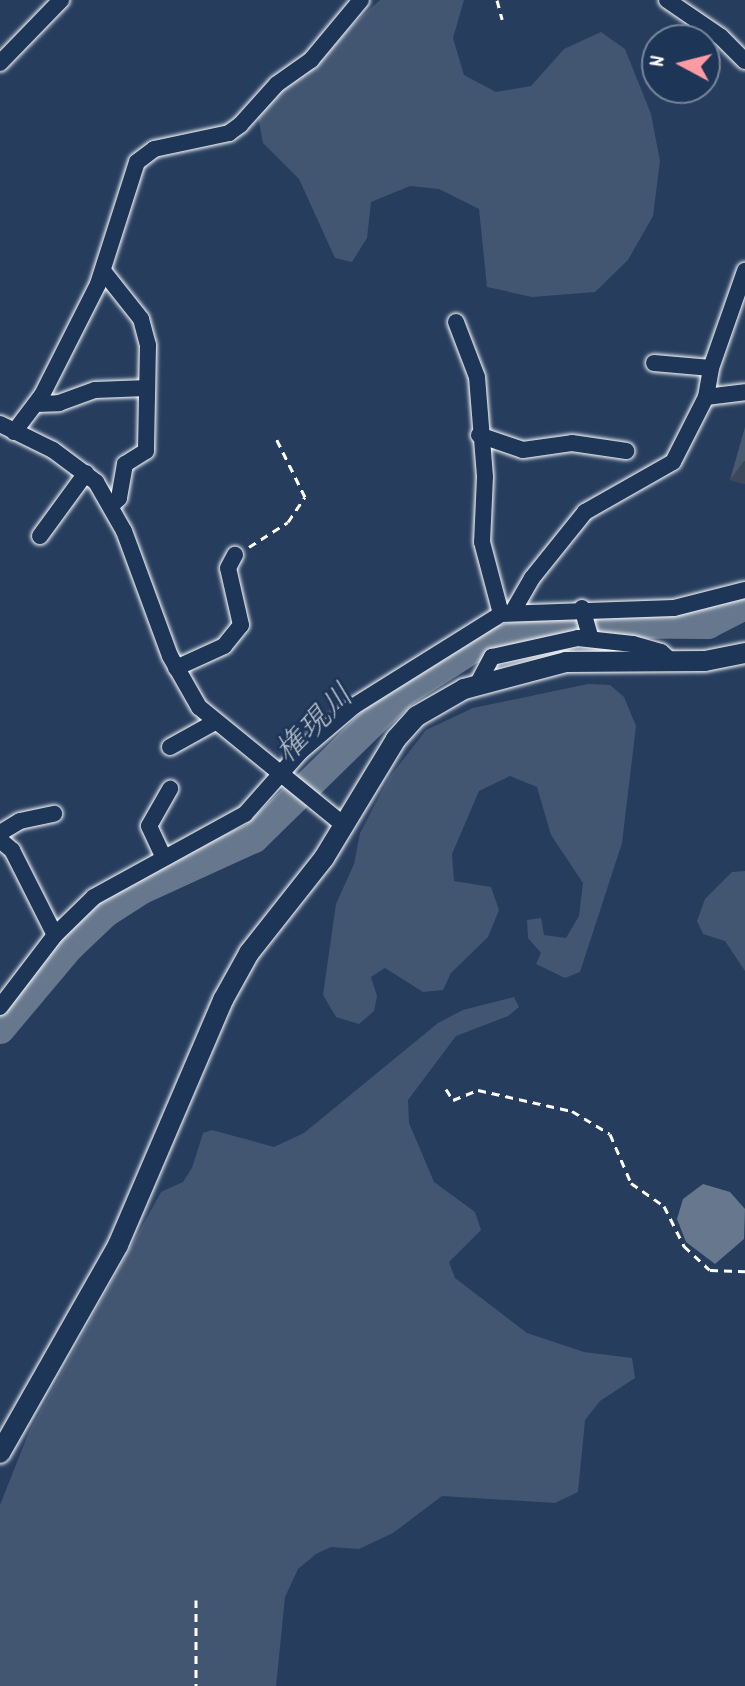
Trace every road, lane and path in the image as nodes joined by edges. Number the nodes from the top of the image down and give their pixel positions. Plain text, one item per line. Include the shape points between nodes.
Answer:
1 (61, 0) edge
2 (361, 0) edge
3 (497, 0) edge
4 (667, 0) edge
5 (502, 19) dead end
6 (745, 61) edge
7 (0, 63) edge
8 (103, 271) junction
9 (745, 271) edge
10 (456, 322) dead end
11 (654, 363) dead end
12 (711, 368) junction
13 (147, 388) junction
14 (745, 392) edge
15 (706, 397) junction
16 (36, 404) junction
17 (7, 428) edge
18 (479, 435) junction
19 (275, 436) dead end
20 (626, 451) dead end
21 (86, 473) junction
22 (112, 505) junction
23 (40, 536) dead end
24 (235, 555) joint
25 (745, 590) edge
26 (507, 613) junction
27 (587, 624) junction
28 (745, 653) edge
29 (672, 662) junction
30 (176, 668) junction
31 (477, 685) junction
32 (215, 722) junction
33 (170, 747) dead end
34 (284, 779) junction
35 (162, 791) dead end
36 (54, 814) dead end
37 (345, 826) junction
38 (0, 833) edge
39 (0, 840) edge
40 (163, 856) junction
41 (55, 935) junction
42 (3, 998) edge
43 (446, 1089) dead end
44 (745, 1271) edge
45 (0, 1453) edge
46 (196, 1600) dead end
47 (196, 1686) edge

1 - 7 street
2 - 8 street via 311,60 277,84 229,133 154,149 137,162
3 - 5 path
4 - 6 street via 721,37
8 - 13 street via 141,319 148,345
8 - 16 street
9 - 12 street
10 - 18 street via 477,377
11 - 12 street
12 - 15 street
13 - 16 street via 95,390 59,403
13 - 22 street via 146,451 125,464 119,498
14 - 15 street
15 - 26 street via 673,462 585,512
16 - 17 street
17 - 21 street
18 - 20 street via 523,450 572,443
18 - 26 street via 485,477 482,542
19 - 24 path via 303,486 302,506 288,522
21 - 22 street
21 - 23 street
22 - 30 street
24 - 30 street via 228,568 241,625 224,646
25 - 27 street
26 - 27 street
26 - 34 street via 354,706
27 - 29 street via 661,652
27 - 31 street via 492,657
28 - 29 street
29 - 31 street via 566,662
30 - 32 street via 199,707
31 - 37 street via 417,716 396,739
32 - 33 street
32 - 34 street
34 - 37 street
34 - 40 street via 245,814
35 - 40 street via 149,826
36 - 38 street via 20,821
37 - 45 street via 249,953 223,1000 118,1245
39 - 41 street via 12,850
40 - 41 street via 94,897
41 - 42 street
43 - 44 path via 453,1100 478,1090 572,1111 610,1134 631,1183 664,1206 684,1246 710,1270
46 - 47 path

